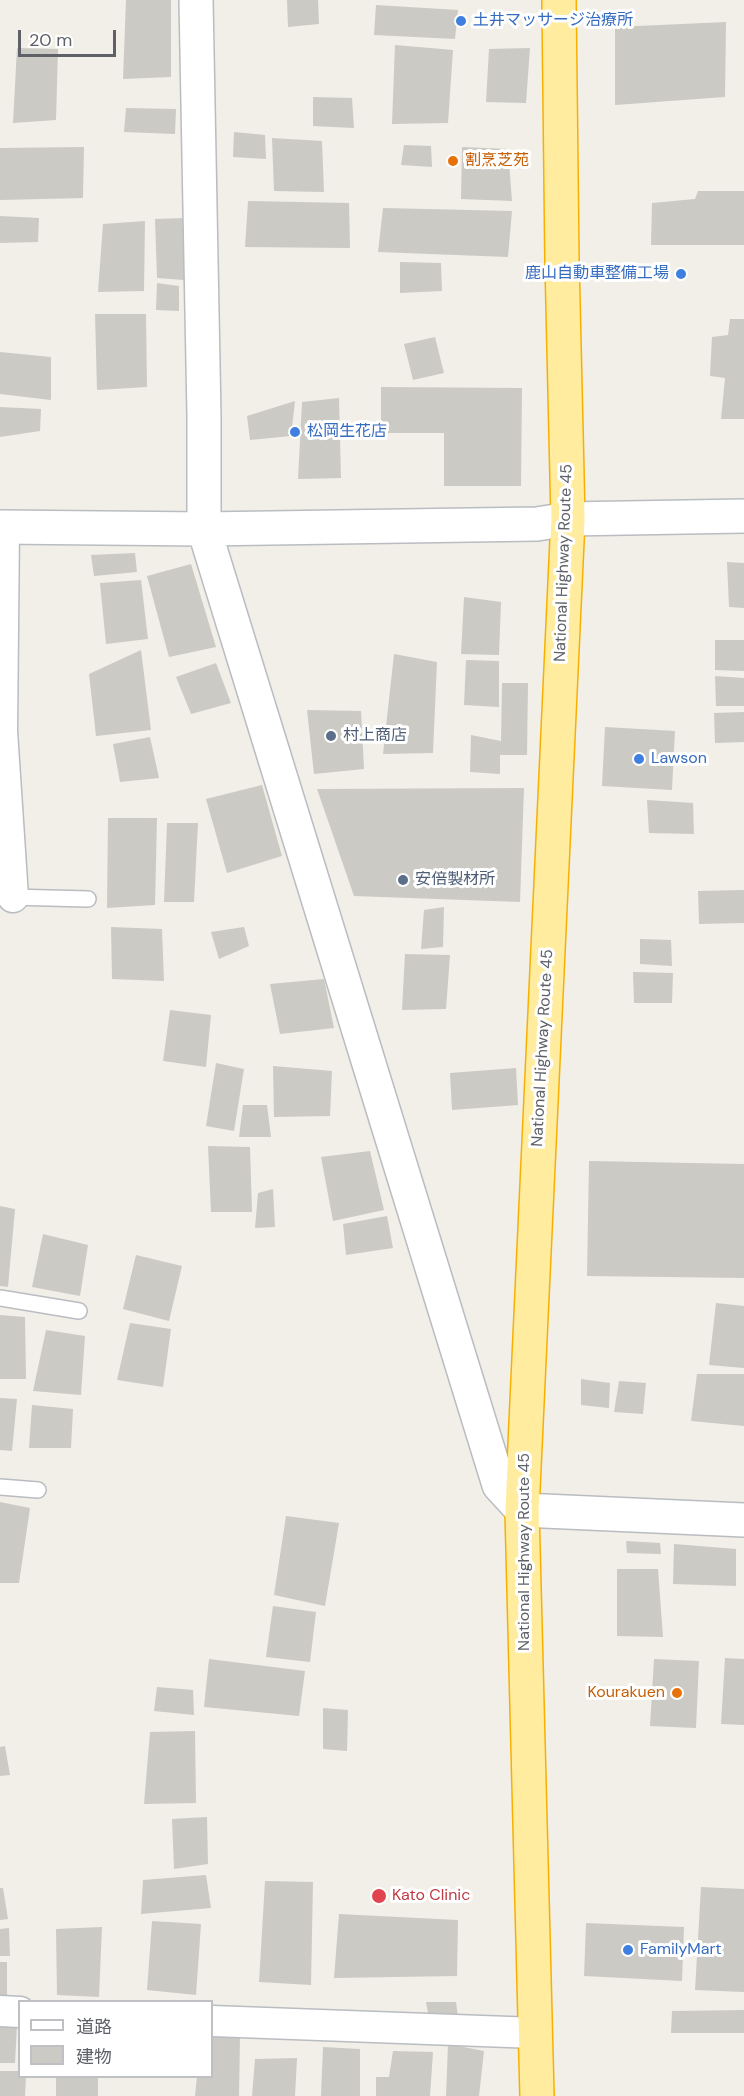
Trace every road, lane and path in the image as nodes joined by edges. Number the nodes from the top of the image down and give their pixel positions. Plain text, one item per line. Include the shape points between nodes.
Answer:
1 (196, 0) edge
2 (559, 0) edge
3 (744, 516) edge
4 (568, 519) junction
5 (2, 527) edge
6 (204, 529) junction
7 (7, 897) edge
8 (87, 899) dead end
9 (0, 1298) edge
10 (79, 1311) dead end
11 (0, 1487) edge
12 (38, 1490) dead end
13 (522, 1510) junction
14 (744, 1520) edge
15 (0, 2011) edge
16 (18, 2012) edge
17 (213, 2021) edge
18 (536, 2032) junction
19 (537, 2096) edge

1 - 6 street
2 - 4 highway, National Highway Route 45
3 - 4 street
4 - 6 street via 537,524
4 - 13 highway, National Highway Route 45
5 - 6 street
5 - 7 street
6 - 13 street via 500,1485
7 - 8 lane
9 - 10 lane
11 - 12 lane
13 - 14 street
13 - 18 highway, National Highway Route 45
15 - 16 street
17 - 18 street
18 - 19 highway, National Highway Route 45

